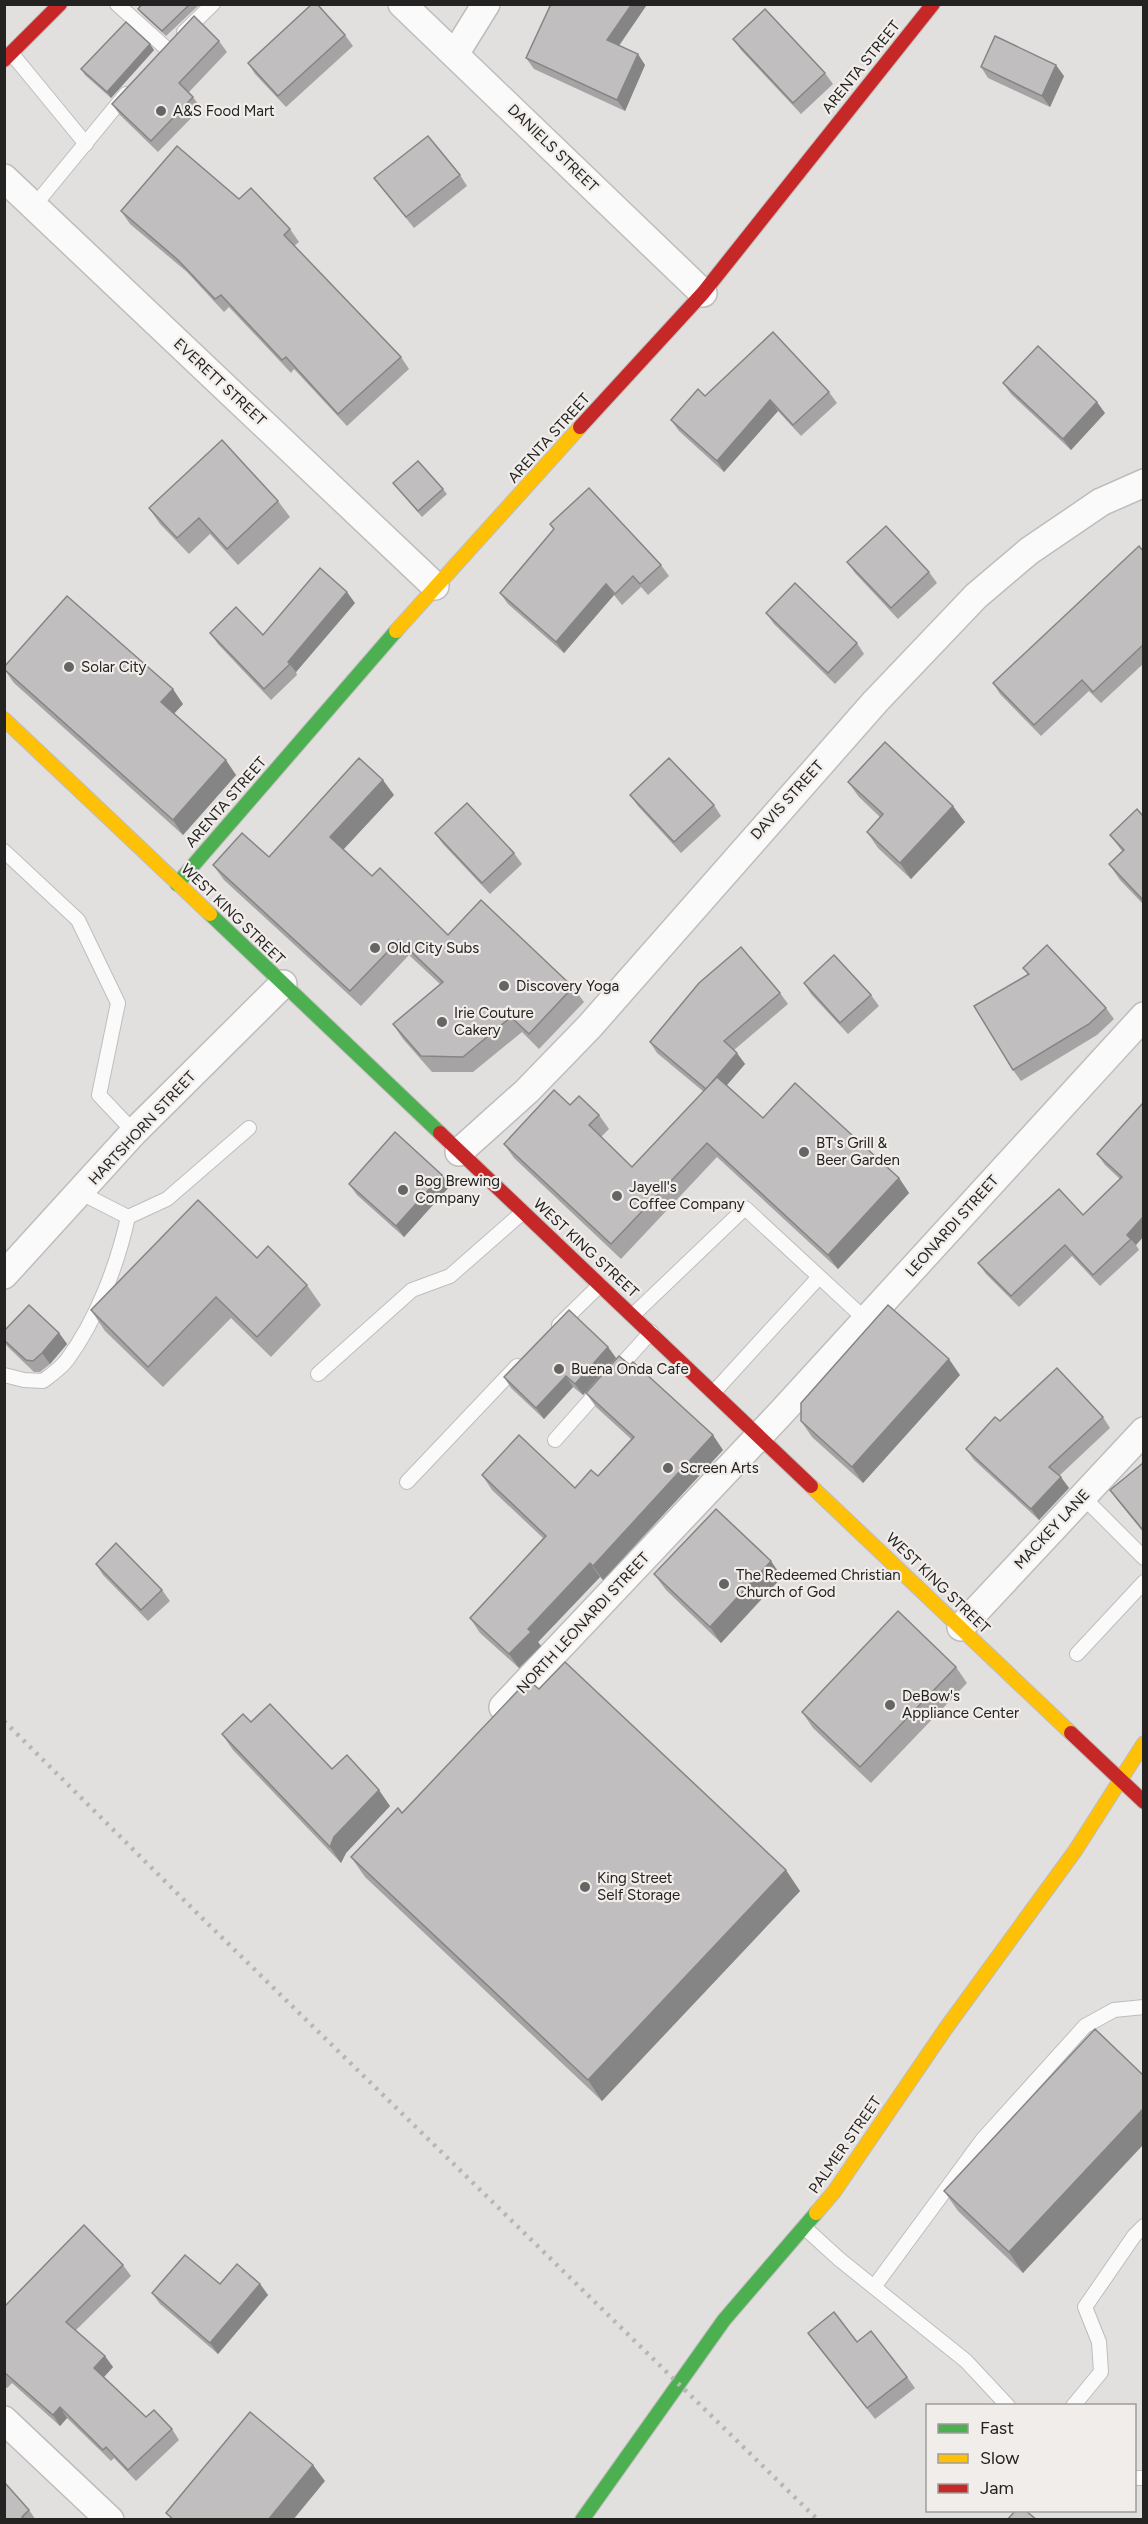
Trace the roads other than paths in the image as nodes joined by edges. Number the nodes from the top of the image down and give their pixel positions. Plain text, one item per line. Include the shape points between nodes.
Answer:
1 (60, 4) edge
2 (117, 4) edge
3 (213, 4) edge
4 (402, 4) edge
5 (486, 4) edge
6 (933, 4) edge
7 (455, 54) junction
8 (8, 57) edge
9 (137, 82) edge
10 (86, 144) junction
11 (4, 178) edge
12 (34, 206) junction
13 (703, 293) junction
14 (1143, 483) edge
15 (435, 586) junction
16 (4, 719) edge
17 (4, 851) edge
18 (177, 884) junction
19 (283, 984) junction
20 (1143, 1016) edge
21 (249, 1128) dead end
22 (134, 1132) junction
23 (459, 1152) junction
24 (81, 1193) junction
25 (523, 1212) junction
26 (128, 1217) junction
27 (4, 1275) edge
28 (819, 1277) junction
29 (600, 1285) junction
30 (633, 1315) junction
31 (866, 1320) junction
32 (651, 1332) junction
33 (549, 1334) edge
34 (525, 1358) edge
35 (318, 1374) dead end
36 (4, 1375) edge
37 (714, 1392) junction
38 (1143, 1431) edge
39 (760, 1436) junction
40 (555, 1440) dead end
41 (407, 1482) dead end
42 (1083, 1497) junction
43 (1143, 1558) edge
44 (1143, 1582) edge
45 (961, 1628) junction
46 (1077, 1654) dead end
47 (487, 1725) edge
48 (1143, 1743) edge
49 (1120, 1780) junction
50 (1143, 1802) edge
51 (1143, 2007) edge
52 (1143, 2226) edge
53 (804, 2227) junction
54 (874, 2287) junction
55 (1006, 2404) edge
56 (1075, 2404) edge
57 (4, 2420) edge
58 (587, 2518) edge
59 (110, 2520) edge

1 - 8 main road
2 - 3 lane via 164,53
4 - 7 street, DANIELS STREET
5 - 7 street
6 - 13 main road, ARENTA STREET
7 - 13 street, DANIELS STREET
8 - 10 lane
9 - 10 lane
10 - 12 lane
11 - 12 street, EVERETT STREET
12 - 15 street, EVERETT STREET
13 - 15 main road, ARENTA STREET
14 - 23 street, DAVIS STREET via 1101,502 1029,551 976,596 875,702 590,1026 527,1091
15 - 18 main road, ARENTA STREET
16 - 18 main road, WEST KING STREET
17 - 22 lane via 78,920 118,1003 99,1095
18 - 19 main road, WEST KING STREET
19 - 22 street, HARTSHORN STREET
19 - 23 main road, WEST KING STREET
20 - 31 street, LEONARDI STREET
21 - 26 lane via 167,1199
22 - 24 street, HARTSHORN STREET
23 - 25 main road, WEST KING STREET
24 - 26 lane
24 - 27 street, HARTSHORN STREET
25 - 29 main road, WEST KING STREET
25 - 35 lane via 450,1276 412,1290
26 - 36 lane via 120,1252 104,1291 66,1362 43,1381
28 - 30 lane via 745,1208
28 - 31 lane
28 - 37 lane
29 - 30 main road, WEST KING STREET
29 - 33 lane
30 - 32 main road, WEST KING STREET
31 - 39 street, LEONARDI STREET
32 - 37 main road, WEST KING STREET
32 - 40 lane
34 - 41 lane
37 - 39 main road, WEST KING STREET
38 - 42 street, MACKEY LANE
39 - 45 main road, WEST KING STREET
39 - 47 street, NORTH LEONARDI STREET
42 - 43 lane
42 - 45 street, MACKEY LANE
44 - 46 lane
45 - 49 main road, WEST KING STREET
48 - 49 main road, PALMER STREET
49 - 50 main road, WEST KING STREET
49 - 53 main road, PALMER STREET via 1075,1851 946,2028 834,2192
51 - 54 lane via 1114,2010 1085,2026 983,2139
52 - 56 lane via 1085,2307 1098,2342 1101,2372
53 - 54 lane
53 - 58 main road, PALMER STREET via 724,2320
54 - 55 lane via 966,2361
57 - 59 street

